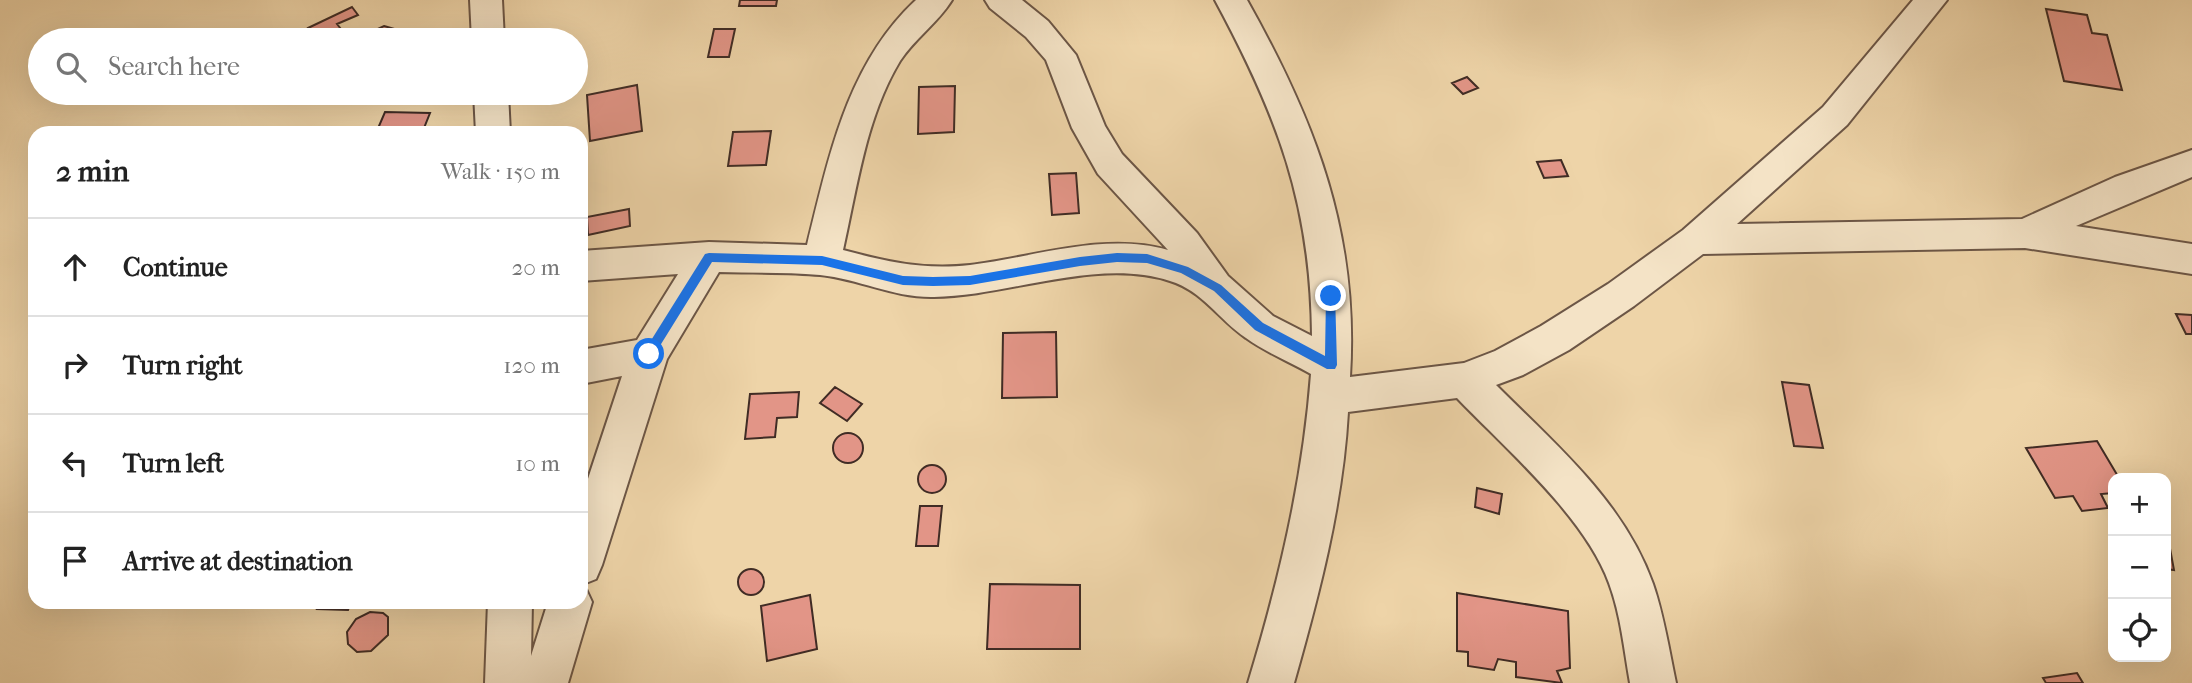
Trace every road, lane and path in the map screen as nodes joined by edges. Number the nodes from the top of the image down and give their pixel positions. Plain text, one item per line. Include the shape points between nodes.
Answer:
1 (486, 0) edge
2 (936, 0) edge
3 (1001, 0) edge
4 (1231, 0) edge
5 (1931, 0) edge
6 (487, 28) edge
7 (492, 105) edge
8 (493, 126) edge
9 (2192, 163) edge
10 (2025, 233) junction
11 (1696, 240) junction
12 (709, 257) junction
13 (2192, 259) edge
14 (822, 260) junction
15 (588, 266) edge
16 (1217, 288) junction
17 (649, 354) junction
18 (588, 366) edge
19 (1465, 380) junction
20 (1331, 381) junction
21 (588, 543) edge
22 (510, 609) edge
23 (568, 609) edge
24 (508, 683) edge
25 (545, 683) edge
26 (1270, 683) edge
27 (1653, 683) edge

1 - 6 street
2 - 14 street via 902,34 870,89 853,136
3 - 16 street via 1060,55 1089,128 1110,164 1184,243
4 - 20 street via 1286,107 1309,171 1331,296
5 - 11 street via 1835,116
7 - 8 street
9 - 10 street
10 - 11 street
10 - 13 street
11 - 19 street via 1555,338
12 - 14 street
12 - 15 street
12 - 17 street
14 - 16 street via 903,281 933,282 1117,258 1147,259 1185,270
16 - 20 street via 1259,327
17 - 18 street
17 - 21 street
19 - 20 street
19 - 27 street via 1594,517 1614,545 1628,576
20 - 26 street via 1293,613
22 - 24 street
23 - 25 street

